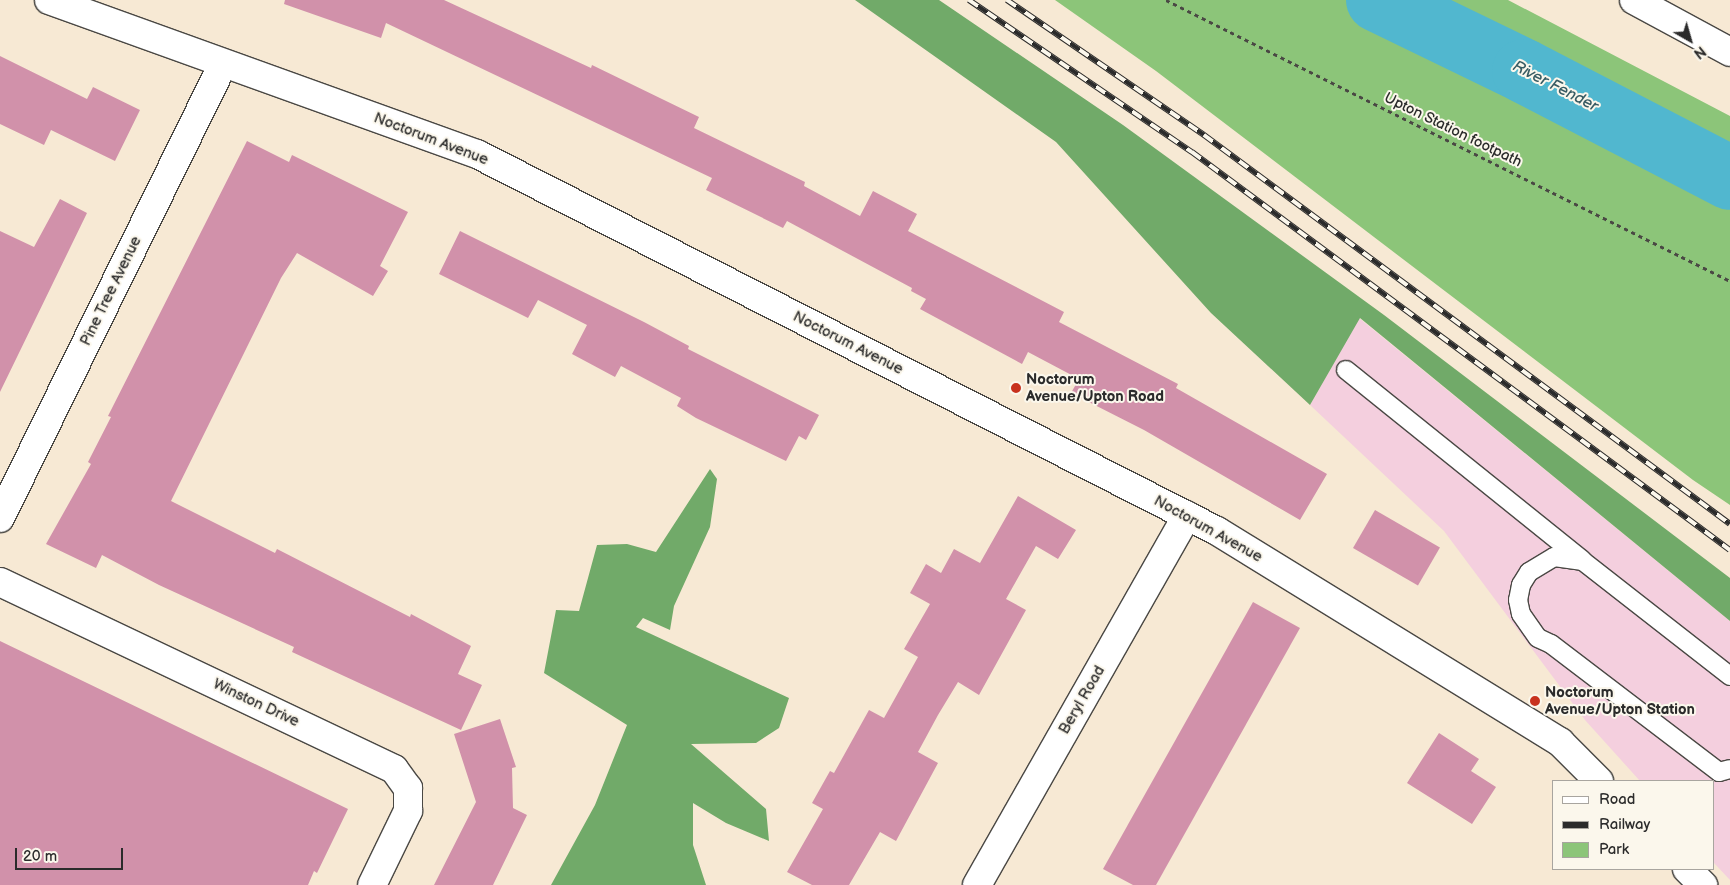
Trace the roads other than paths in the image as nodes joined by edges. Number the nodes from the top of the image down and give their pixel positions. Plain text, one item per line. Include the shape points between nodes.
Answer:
1 (49, 0) edge
2 (1634, 0) edge
3 (1730, 52) edge
4 (223, 64) junction
5 (1346, 370) dead end
6 (1188, 516) junction
7 (0, 518) edge
8 (1583, 561) junction
9 (0, 582) edge
10 (1730, 676) edge
11 (1730, 769) edge
12 (1598, 780) edge
13 (1688, 870) edge
14 (372, 885) edge
15 (977, 885) edge
16 (1703, 885) edge

1 - 4 main road, Noctorum Avenue
2 - 3 main road
4 - 6 main road, Noctorum Avenue via 477,154
4 - 7 main road, Pine Tree Avenue
5 - 8 lane
6 - 12 main road, Noctorum Avenue via 1560,742
6 - 15 main road, Beryl Road
8 - 10 lane
8 - 11 lane via 1554,557 1529,572 1521,585 1518,600 1527,627 1719,772
9 - 14 main road, Winston Drive via 394,769 408,788 408,811
13 - 16 main road

